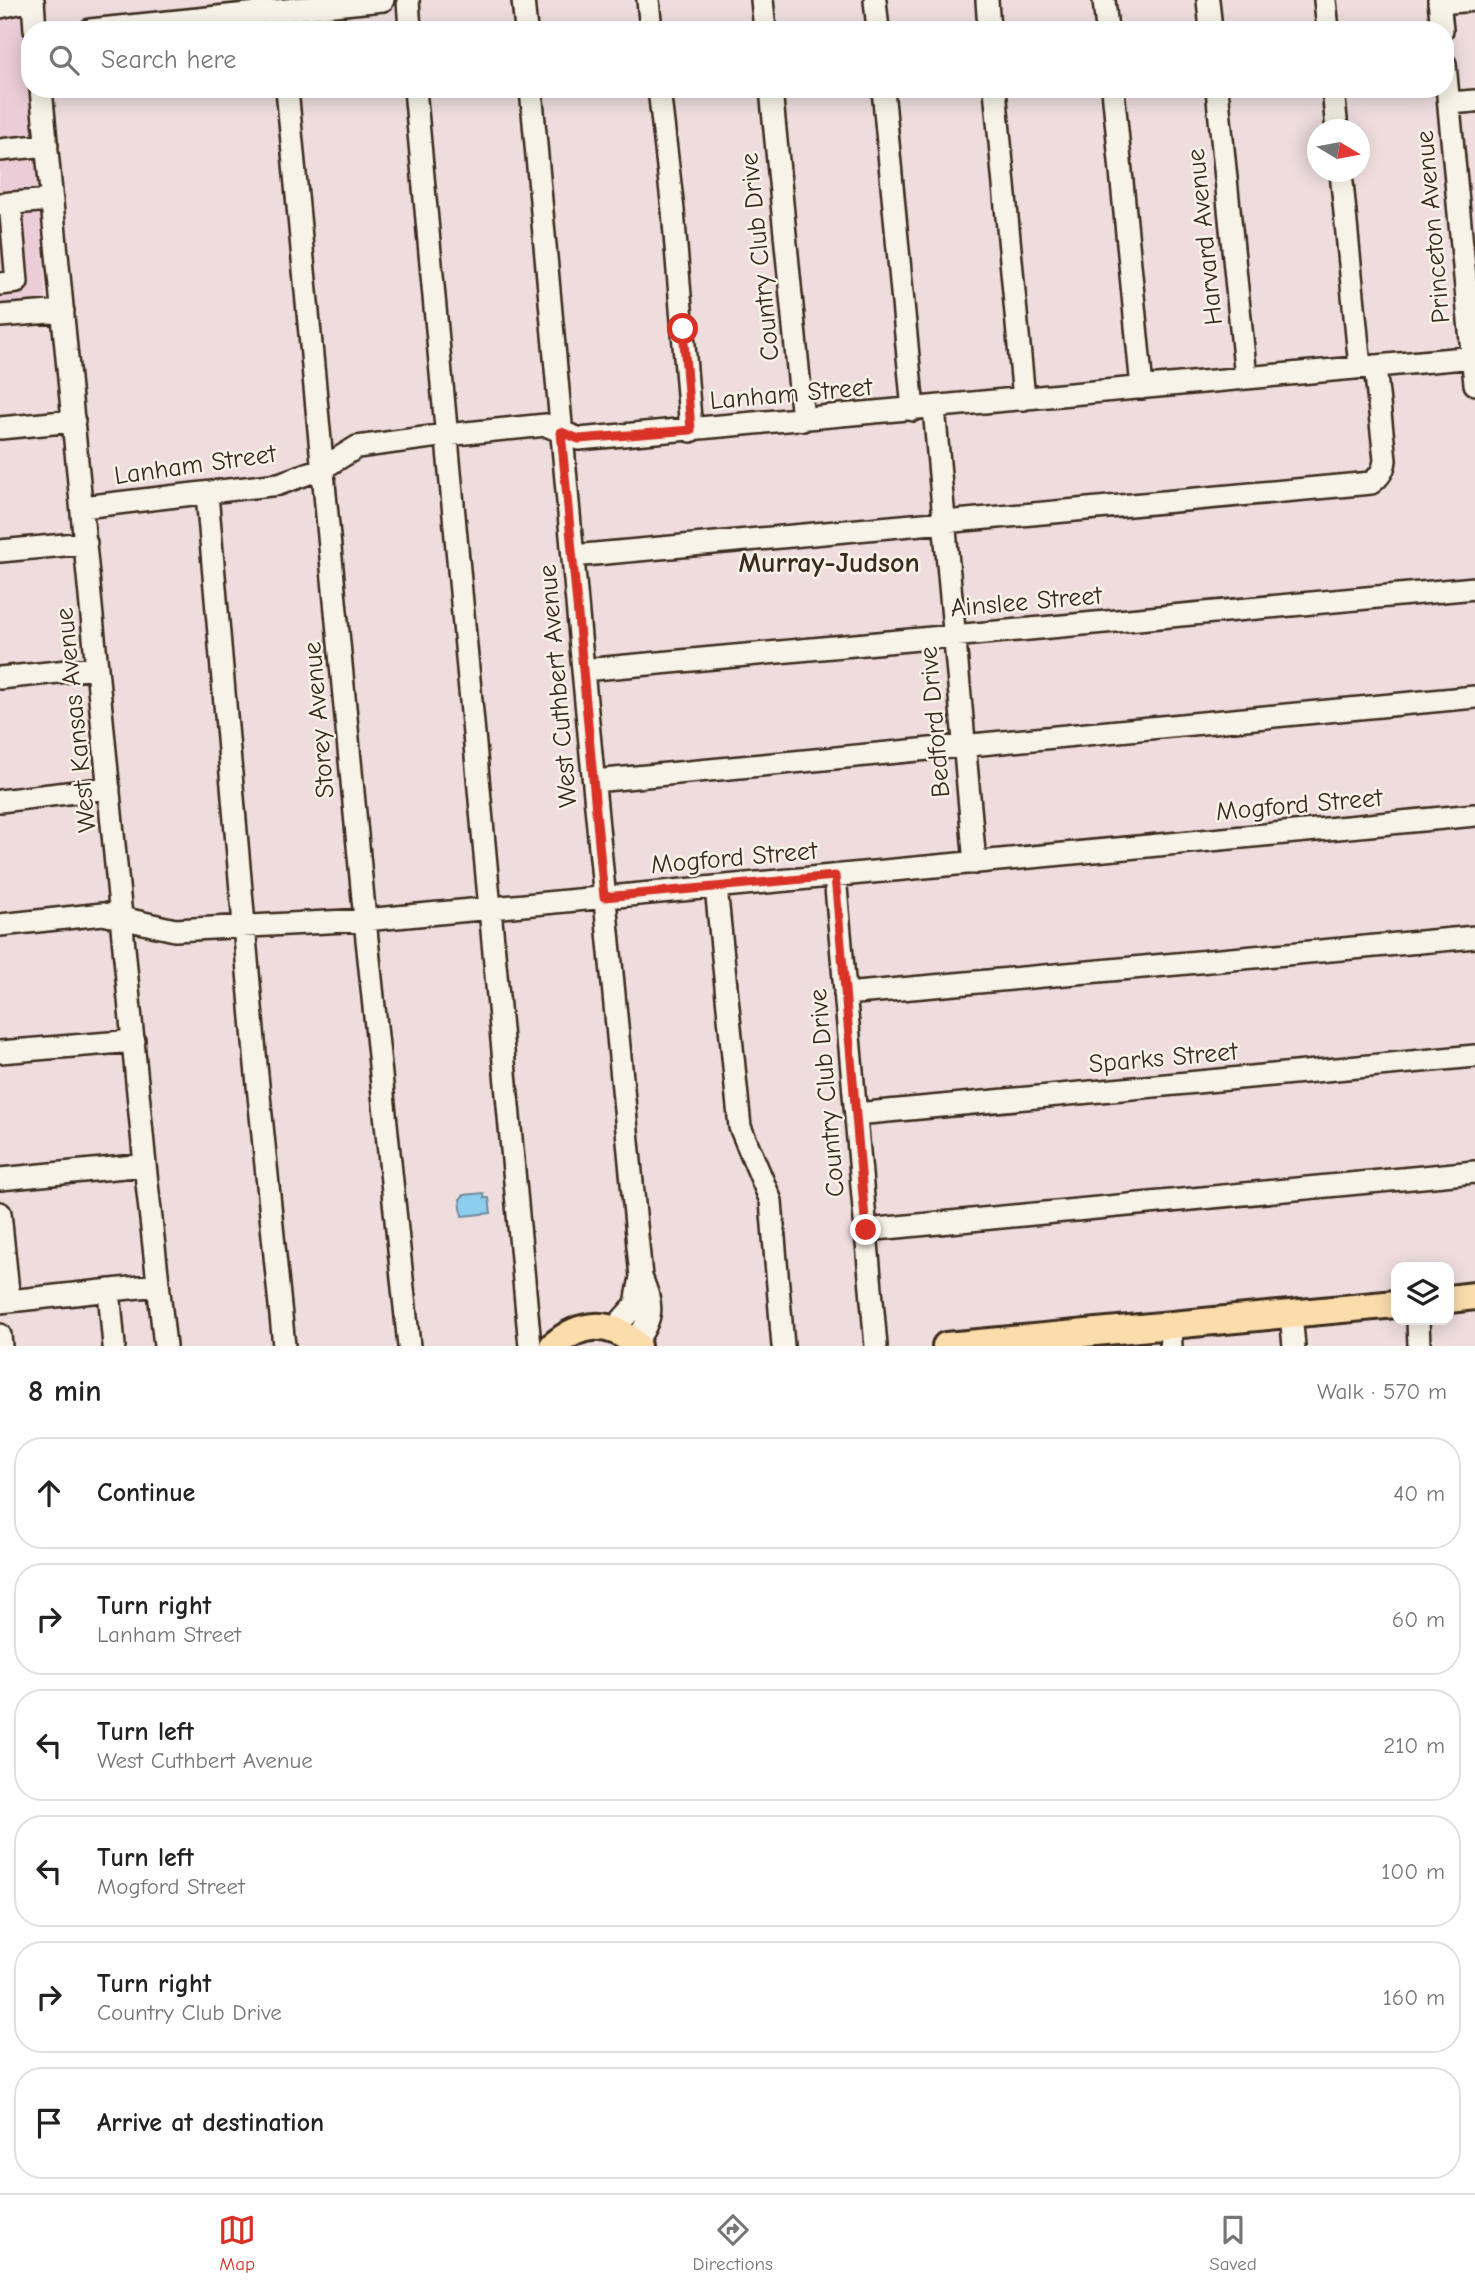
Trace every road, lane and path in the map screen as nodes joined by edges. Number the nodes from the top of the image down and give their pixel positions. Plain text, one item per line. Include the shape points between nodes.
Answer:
1 (32, 0) edge
2 (383, 0) edge
3 (408, 0) edge
4 (523, 0) edge
5 (648, 0) edge
6 (762, 0) edge
7 (875, 0) edge
8 (987, 0) edge
9 (1104, 0) edge
10 (1209, 0) edge
11 (1325, 0) edge
12 (1475, 0) edge
13 (1439, 2) edge
14 (1, 4) edge
15 (280, 13) edge
16 (35, 21) edge
17 (191, 21) edge
18 (409, 21) edge
19 (525, 21) edge
20 (650, 21) edge
21 (764, 21) edge
22 (877, 21) edge
23 (988, 21) edge
24 (1106, 21) edge
25 (1211, 21) edge
26 (1327, 21) edge
27 (1441, 21) edge
28 (42, 98) edge
29 (288, 98) edge
30 (416, 98) edge
31 (532, 98) edge
32 (660, 98) edge
33 (772, 98) edge
34 (884, 98) edge
35 (996, 98) edge
36 (1114, 98) edge
37 (1218, 98) edge
38 (1335, 98) edge
39 (1448, 98) edge
40 (1475, 101) edge
41 (1449, 103) junction
42 (1336, 119) edge
43 (47, 145) junction
44 (0, 150) edge
45 (1342, 182) edge
46 (52, 200) junction
47 (5, 204) edge
48 (1468, 232) edge
49 (0, 284) edge
50 (63, 311) junction
51 (0, 316) edge
52 (1474, 357) edge
53 (1368, 367) junction
54 (1246, 378) junction
55 (1475, 384) edge
56 (1142, 388) junction
57 (1024, 399) junction
58 (923, 409) junction
59 (803, 420) junction
60 (74, 421) junction
61 (0, 428) edge
62 (691, 430) junction
63 (561, 432) junction
64 (446, 435) junction
65 (323, 468) junction
66 (207, 494) junction
67 (83, 508) junction
68 (943, 522) junction
69 (86, 543) junction
70 (0, 551) edge
71 (573, 556) junction
72 (1475, 588) edge
73 (954, 636) junction
74 (97, 668) junction
75 (583, 670) junction
76 (0, 678) edge
77 (1475, 697) edge
78 (964, 746) junction
79 (593, 781) junction
80 (109, 788) junction
81 (0, 801) edge
82 (1475, 815) edge
83 (975, 863) junction
84 (835, 876) junction
85 (716, 887) junction
86 (604, 897) junction
87 (490, 908) junction
88 (123, 918) junction
89 (365, 920) junction
90 (0, 925) edge
91 (246, 926) junction
92 (1475, 937) edge
93 (845, 994) junction
94 (134, 1041) junction
95 (0, 1052) edge
96 (1475, 1056) edge
97 (856, 1114) junction
98 (145, 1165) junction
99 (1475, 1172) edge
100 (0, 1179) edge
101 (0, 1213) edge
102 (866, 1230) junction
103 (158, 1285) junction
104 (109, 1290) junction
105 (1475, 1296) edge
106 (1454, 1298) edge
107 (4, 1301) edge
108 (1391, 1304) edge
109 (1291, 1314) junction
110 (1418, 1325) edge
111 (0, 1335) edge
112 (1171, 1336) edge
113 (628, 1340) edge
114 (1037, 1342) edge
115 (1, 1346) edge
116 (114, 1346) edge
117 (165, 1346) edge
118 (284, 1346) edge
119 (409, 1346) edge
120 (530, 1346) edge
121 (553, 1346) edge
122 (783, 1346) edge
123 (876, 1346) edge
124 (946, 1346) edge
125 (1294, 1346) edge
126 (1419, 1346) edge

1 - 14 street
1 - 16 street
2 - 15 street
3 - 18 street
4 - 19 street
5 - 20 street
6 - 21 street
7 - 22 street
8 - 23 street
9 - 24 street
10 - 25 street
11 - 26 street
12 - 13 street
13 - 27 street
15 - 17 street
28 - 43 street, West Kansas Avenue
29 - 65 street, Storey Avenue
30 - 64 street
31 - 63 street, West Cuthbert Avenue
32 - 62 street
33 - 59 street, Country Club Drive
34 - 58 street, Bedford Drive
35 - 57 street
36 - 56 street
37 - 54 street, Harvard Avenue
38 - 42 street
39 - 41 street, Princeton Avenue
40 - 41 street
41 - 48 street, Princeton Avenue
43 - 44 street
43 - 46 street, West Kansas Avenue
45 - 53 street
46 - 47 street
46 - 50 street, West Kansas Avenue
47 - 49 street via 17,282
48 - 52 street, Princeton Avenue
50 - 51 street
50 - 60 street, West Kansas Avenue
52 - 53 street, Lanham Street
52 - 55 street, Princeton Avenue
53 - 54 street, Lanham Street
53 - 68 street via 1385,460 1385,467 1371,483
54 - 56 street, Lanham Street
56 - 57 street, Lanham Street
57 - 58 street, Lanham Street
58 - 59 street, Lanham Street
58 - 68 street, Bedford Drive
59 - 62 street, Lanham Street
60 - 61 street
60 - 67 street, West Kansas Avenue
62 - 63 street, Lanham Street via 579,439
63 - 64 street, Lanham Street via 546,425
63 - 71 street, West Cuthbert Avenue
64 - 65 street, Lanham Street via 357,447
64 - 87 street
65 - 66 street, Lanham Street via 279,484
65 - 89 street, Storey Avenue
66 - 67 street, Lanham Street
66 - 91 street
67 - 69 street, West Kansas Avenue
68 - 71 street
68 - 73 street, Bedford Drive
69 - 70 street
69 - 74 street, West Kansas Avenue
71 - 75 street, West Cuthbert Avenue
72 - 73 street, Ainslee Street
73 - 75 street, Ainslee Street
73 - 78 street, Bedford Drive
74 - 76 street
74 - 80 street, West Kansas Avenue
75 - 79 street, West Cuthbert Avenue
77 - 78 street
78 - 79 street
78 - 83 street, Bedford Drive
79 - 86 street, West Cuthbert Avenue
80 - 81 street
80 - 88 street, West Kansas Avenue
82 - 83 street, Mogford Street
83 - 84 street, Mogford Street
84 - 85 street, Mogford Street
84 - 93 street, Country Club Drive
85 - 86 street, Mogford Street
85 - 122 street via 740,1127 771,1200
86 - 87 street, Mogford Street
86 - 113 street, West Cuthbert Avenue via 641,1277 650,1301 648,1323
87 - 89 street, Mogford Street
87 - 120 street
88 - 90 street, Mogford Street via 103,914
88 - 91 street, Mogford Street via 176,930
88 - 94 street, West Kansas Avenue
89 - 91 street, Mogford Street
89 - 119 street, Storey Avenue
91 - 118 street
92 - 93 street
93 - 97 street, Country Club Drive
94 - 95 street
94 - 98 street, West Kansas Avenue
96 - 97 street, Sparks Street
97 - 102 street, Country Club Drive
98 - 100 street
98 - 103 street, West Kansas Avenue
99 - 102 street
101 - 107 street
102 - 123 street, Country Club Drive
103 - 104 street
103 - 117 street, West Kansas Avenue
104 - 107 street
104 - 116 street
105 - 106 main road
108 - 109 main road
109 - 112 main road
109 - 125 street
110 - 126 street
111 - 115 street
112 - 114 main road
113 - 121 main road via 598,1326 583,1328
114 - 124 main road

